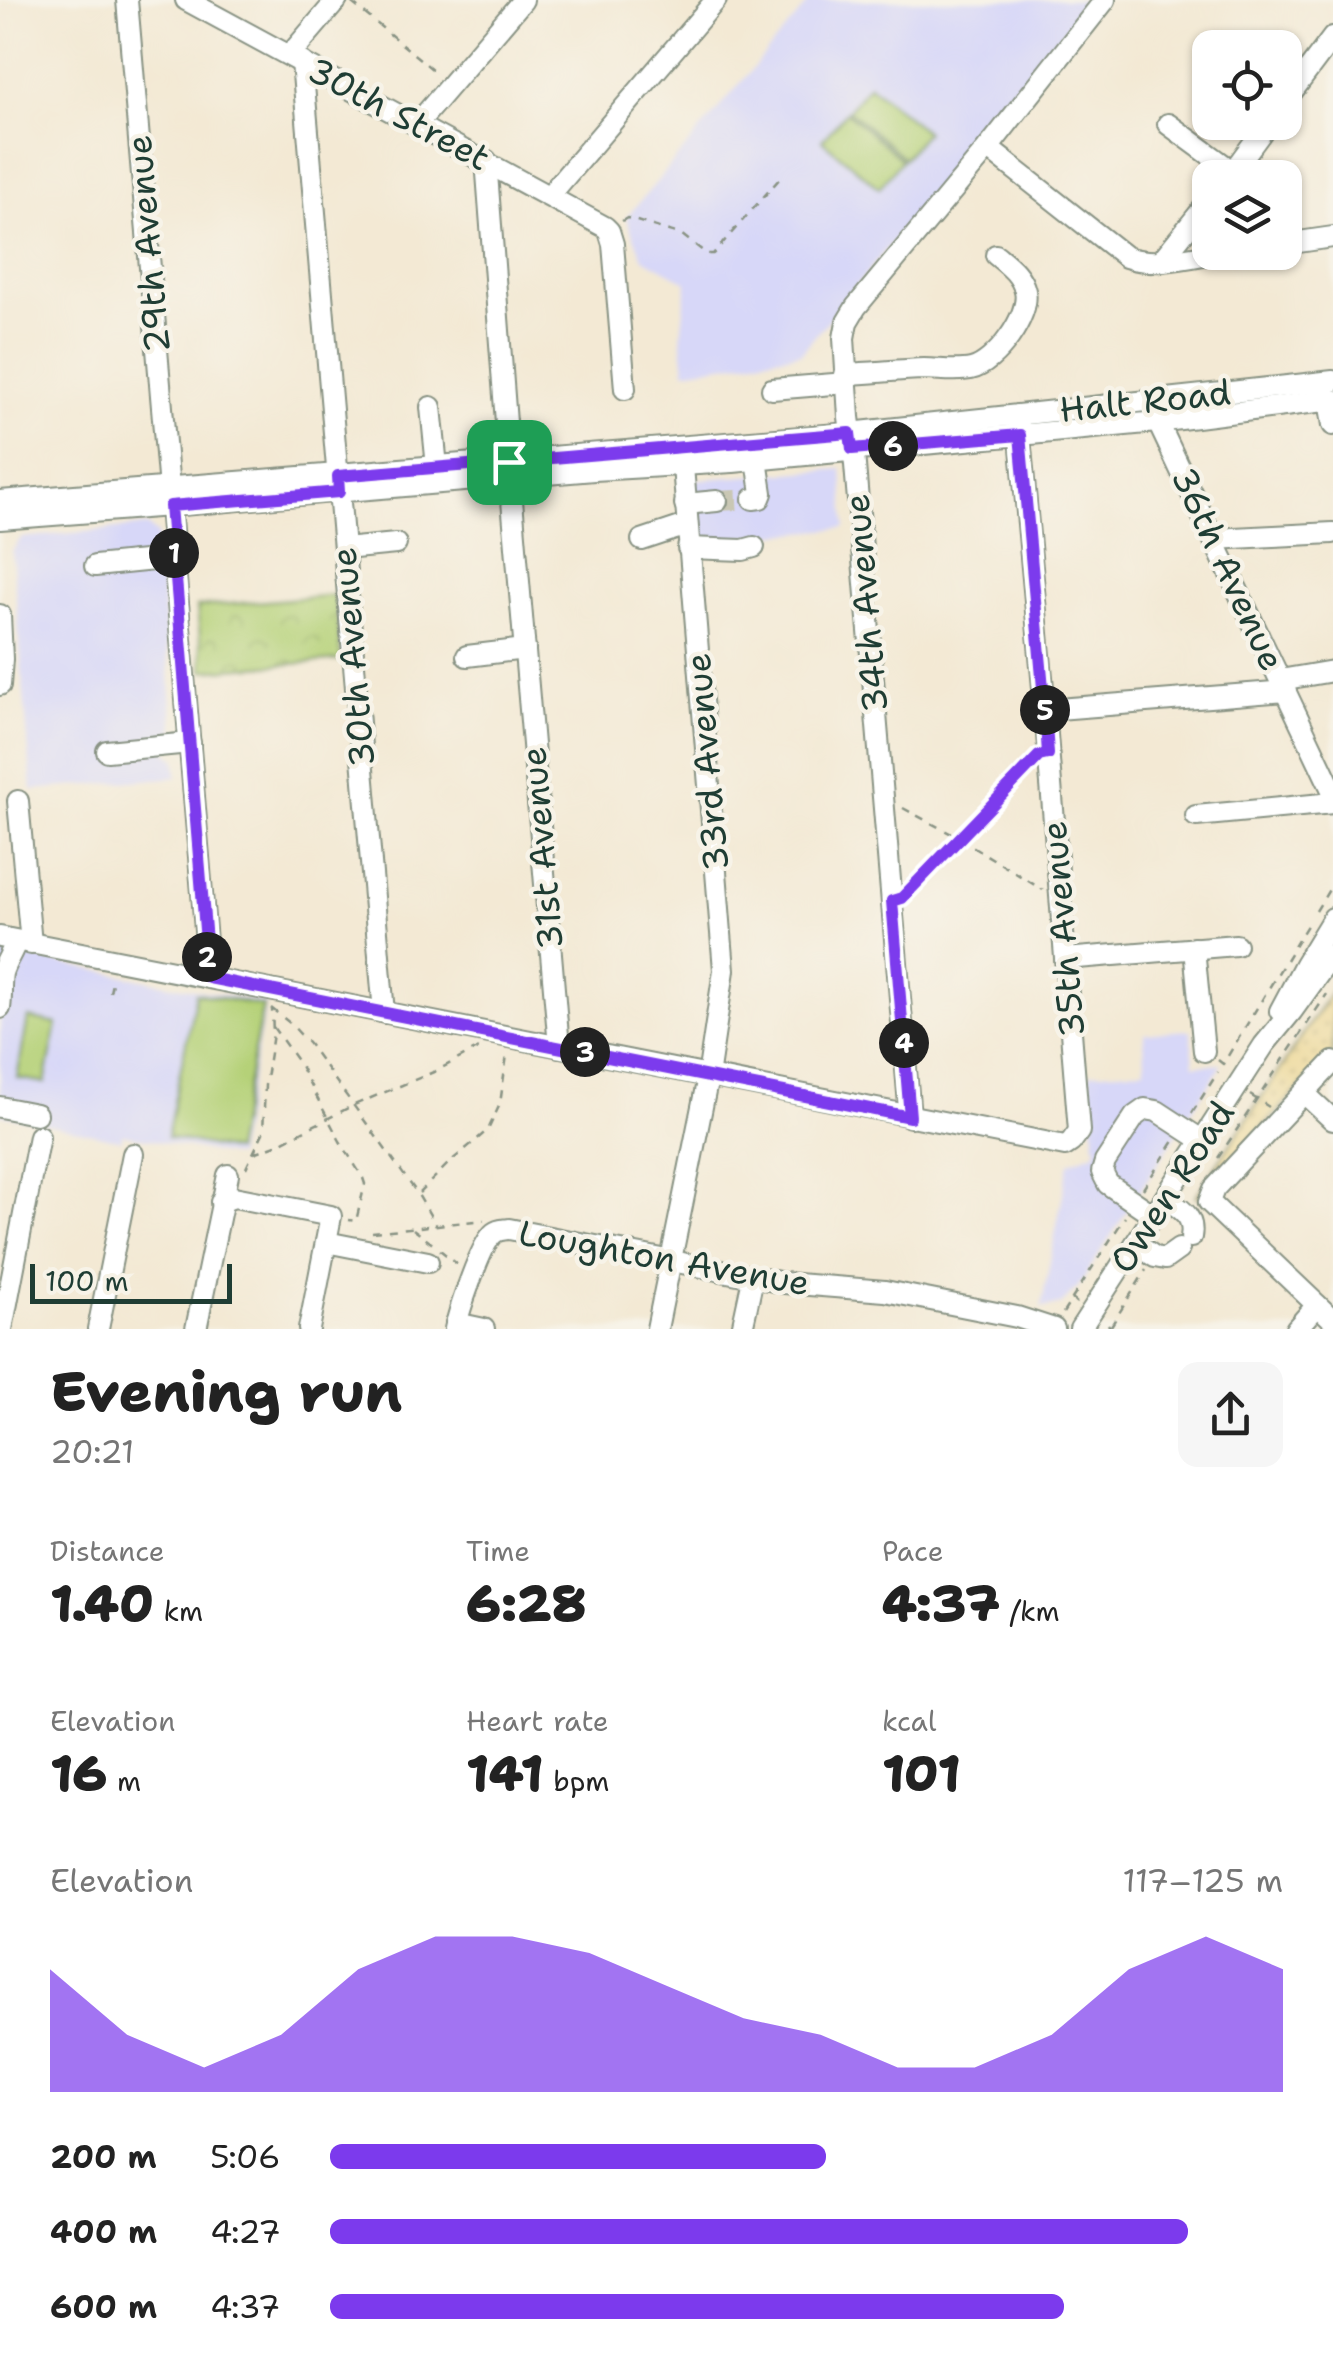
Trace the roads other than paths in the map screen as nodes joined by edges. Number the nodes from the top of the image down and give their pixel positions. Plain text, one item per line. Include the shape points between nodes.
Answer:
1 (127, 0) edge
2 (186, 0) edge
3 (336, 0) edge
4 (523, 0) edge
5 (716, 0) edge
6 (1105, 0) edge
7 (1333, 37) edge
8 (296, 59) junction
9 (1302, 78) edge
10 (417, 124) junction
11 (1168, 124) dead end
12 (988, 148) junction
13 (486, 160) junction
14 (1213, 160) edge
15 (549, 196) junction
16 (1192, 222) edge
17 (1333, 237) edge
18 (1302, 242) edge
19 (996, 255) dead end
20 (1192, 256) edge
21 (1161, 261) junction
22 (822, 328) dead end
23 (844, 338) junction
24 (846, 378) junction
25 (624, 389) dead end
26 (772, 390) dead end
27 (1332, 394) edge
28 (1148, 400) junction
29 (430, 407) dead end
30 (1158, 422) junction
31 (1333, 424) edge
32 (1019, 425) junction
33 (851, 441) junction
34 (682, 456) junction
35 (757, 460) junction
36 (438, 467) junction
37 (510, 469) junction
38 (338, 484) junction
39 (170, 498) junction
40 (754, 499) dead end
41 (717, 501) tunnel mouth
42 (0, 502) edge
43 (686, 514) junction
44 (0, 518) edge
45 (1333, 533) edge
46 (1214, 539) junction
47 (642, 540) dead end
48 (396, 544) dead end
49 (754, 547) dead end
50 (688, 548) junction
51 (344, 550) junction
52 (174, 558) junction
53 (96, 566) dead end
54 (0, 614) edge
55 (525, 650) junction
56 (468, 656) dead end
57 (1333, 671) edge
58 (0, 685) edge
59 (1283, 686) junction
60 (1045, 710) junction
61 (190, 743) junction
62 (107, 750) dead end
63 (1333, 792) edge
64 (18, 801) dead end
65 (1333, 803) edge
66 (1196, 816) dead end
67 (1333, 918) edge
68 (16, 941) edge
69 (1236, 945) dead end
70 (1194, 948) junction
71 (1333, 954) edge
72 (1065, 959) junction
73 (209, 978) junction
74 (0, 1008) edge
75 (384, 1013) junction
76 (1264, 1045) junction
77 (559, 1047) junction
78 (1204, 1051) dead end
79 (1333, 1062) edge
80 (708, 1078) junction
81 (1304, 1093) junction
82 (0, 1107) edge
83 (36, 1114) dead end
84 (910, 1117) junction
85 (1333, 1120) edge
86 (40, 1136) dead end
87 (1203, 1141) junction
88 (133, 1154) dead end
89 (237, 1172) road end
90 (221, 1202) junction
91 (1160, 1207) junction
92 (326, 1242) junction
93 (1136, 1244) junction
94 (670, 1261) junction
95 (428, 1262) dead end
96 (753, 1278) junction
97 (1317, 1305) junction
98 (1333, 1320) edge
99 (1057, 1324) edge
100 (455, 1326) edge
101 (6, 1327) edge
102 (98, 1329) edge
103 (196, 1329) edge
104 (309, 1329) edge
105 (484, 1329) edge
106 (657, 1329) edge
107 (742, 1329) edge
108 (1080, 1329) edge
109 (1296, 1329) edge

1 - 39 street, 29th Avenue
2 - 8 street, 30th Street
3 - 8 street
4 - 10 street
5 - 15 street
6 - 12 street, 34th Avenue
7 - 9 street
8 - 10 street, 30th Street
8 - 38 street, 30th Avenue
10 - 13 street, 30th Street
11 - 14 street
12 - 21 street via 1120,254
12 - 23 street, 34th Avenue via 856,307
13 - 15 street, 30th Street
13 - 37 street, 31st Avenue
15 - 25 street, 30th Street via 609,231
16 - 21 street
17 - 18 street
19 - 24 street via 1016,273 1026,299 1011,334 988,360 968,370
20 - 21 street
22 - 23 street
23 - 24 street, 34th Avenue
24 - 26 street
24 - 33 street, 34th Avenue
27 - 28 street, Halt Road
27 - 30 street, Halt Road
27 - 31 street
28 - 30 street, 36th Avenue
28 - 32 street, Halt Road
29 - 36 street
30 - 32 street, Halt Road
30 - 46 street, 36th Avenue
32 - 33 street, Halt Road
32 - 60 street, 35th Avenue
33 - 34 street, Halt Road
33 - 35 street, Halt Road
33 - 84 street, 34th Avenue
34 - 35 street, Halt Road
34 - 37 street, Halt Road
34 - 43 street, 33rd Avenue
35 - 40 street via 762,493
36 - 37 street, Halt Road
36 - 38 street, Halt Road
37 - 38 street, Halt Road
37 - 55 street, 31st Avenue
38 - 39 street, Halt Road
38 - 51 street, 30th Avenue
39 - 42 street, Halt Road
39 - 44 street, Halt Road
39 - 52 street, 29th Avenue
41 - 43 street
43 - 47 street
43 - 50 street, 33rd Avenue
45 - 46 street
46 - 59 street, 36th Avenue
48 - 51 street
49 - 50 street
50 - 80 street, 33rd Avenue via 724,960
51 - 75 street, 30th Avenue
52 - 53 street
52 - 61 street, 29th Avenue
54 - 58 street
55 - 56 street
55 - 77 street, 31st Avenue
57 - 59 street
59 - 60 street
59 - 63 street, 36th Avenue
60 - 72 street, 35th Avenue
61 - 62 street
61 - 73 street, 29th Avenue
64 - 68 street
65 - 66 street
67 - 76 street, Owen Road
68 - 73 street
68 - 74 street via 2,972
69 - 70 street
70 - 72 street
70 - 78 street
71 - 76 street, Owen Road
72 - 84 street, 35th Avenue via 1079,1131 1072,1142 1060,1146
73 - 75 street
75 - 77 street
76 - 87 street, Owen Road
77 - 80 street
79 - 81 street
80 - 84 street
80 - 94 street, 33rd Avenue
81 - 85 street
81 - 97 street via 1209,1202
82 - 83 street
86 - 101 street
87 - 91 street, Owen Road
87 - 91 street via 1152,1108 1139,1111 1105,1162 1105,1181 1135,1202
88 - 102 street
89 - 90 street
90 - 92 street via 234,1197 332,1216
90 - 103 street
91 - 93 street, Owen Road
91 - 93 street via 1189,1218 1185,1243 1165,1259
92 - 95 street
92 - 104 street
93 - 108 street, Owen Road
94 - 96 street, Loughton Avenue
94 - 100 street, Loughton Avenue via 500,1230 488,1240
94 - 106 street, 33rd Avenue
96 - 99 street, Loughton Avenue via 885,1291
96 - 107 street
97 - 98 street
97 - 109 street
100 - 105 street

